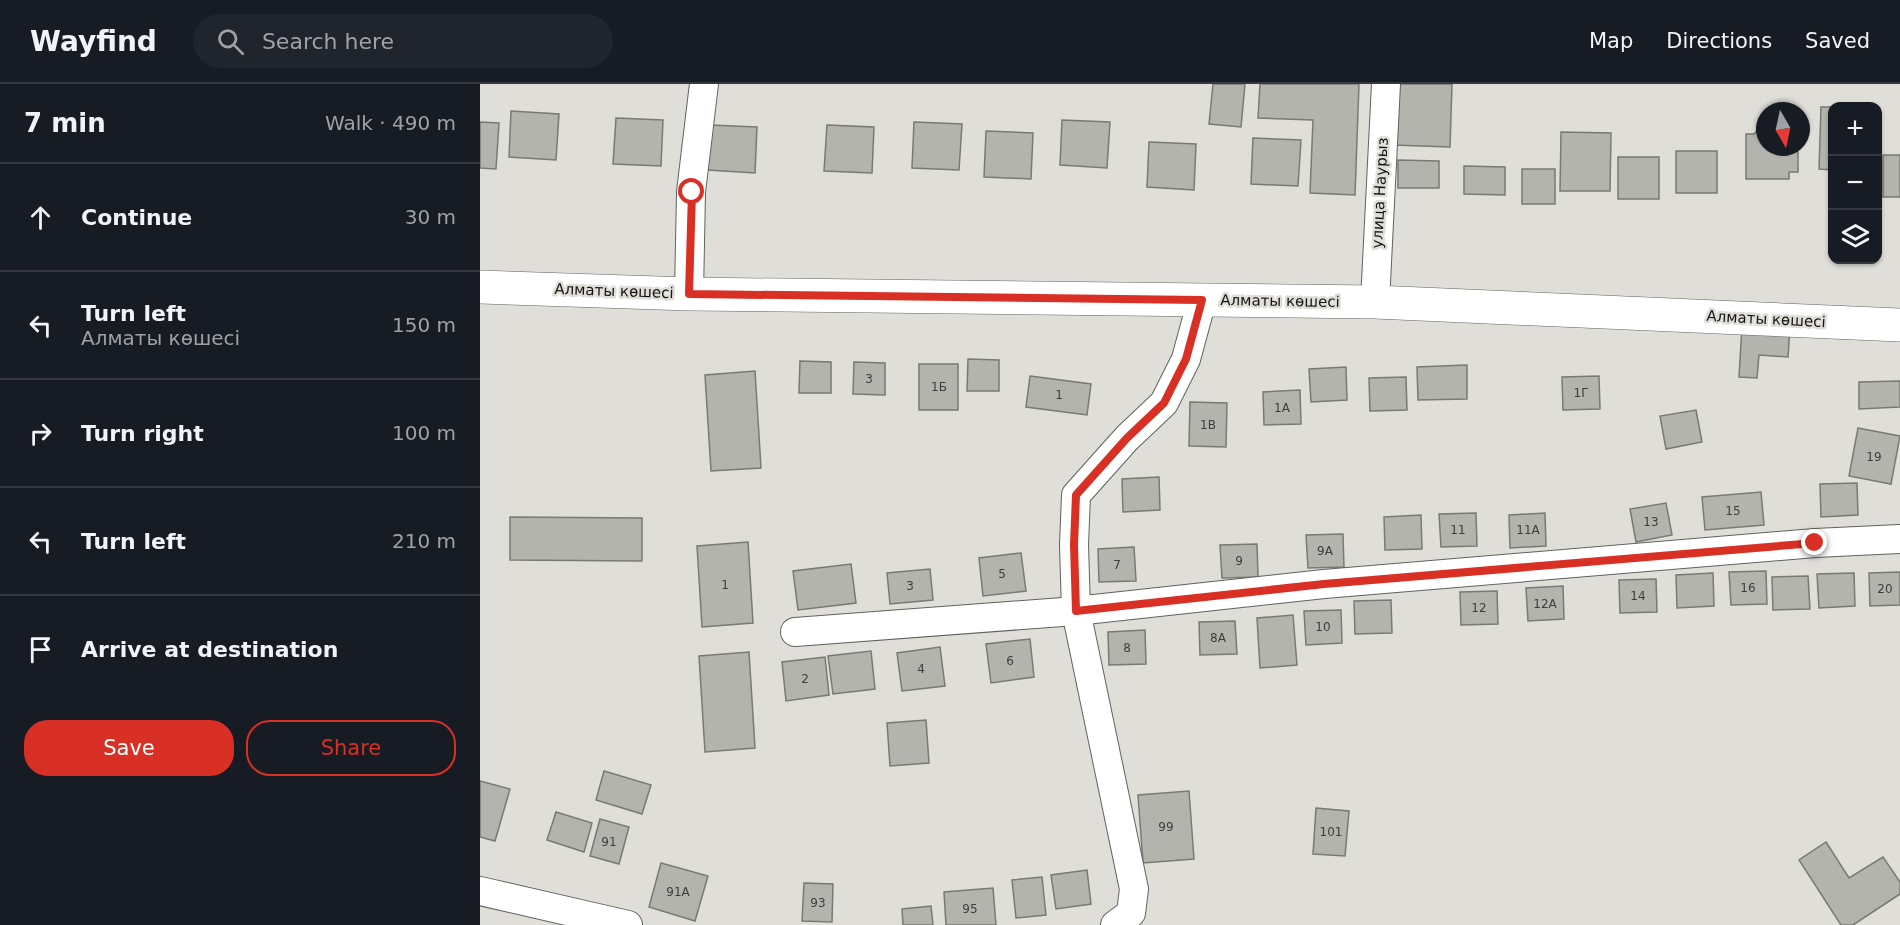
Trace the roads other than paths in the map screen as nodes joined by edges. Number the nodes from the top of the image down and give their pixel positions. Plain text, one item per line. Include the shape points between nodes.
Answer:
1 (704, 84) edge
2 (1386, 84) edge
3 (480, 287) edge
4 (689, 294) junction
5 (1202, 300) junction
6 (1375, 302) junction
7 (1900, 326) edge
8 (1900, 539) edge
9 (1076, 611) junction
10 (795, 632) dead end
11 (480, 891) edge
12 (628, 925) edge
13 (1115, 925) edge

1 - 4 street via 692,192
2 - 6 street, улица Наурыз
3 - 4 main road, Алматы көшесі
4 - 5 main road, Алматы көшесі
5 - 6 main road, Алматы көшесі
5 - 9 street via 1186,359 1164,403 1076,495
6 - 7 main road, Алматы көшесі
8 - 9 street via 1324,584
9 - 10 street
9 - 13 street via 1134,889 1131,913
11 - 12 street

